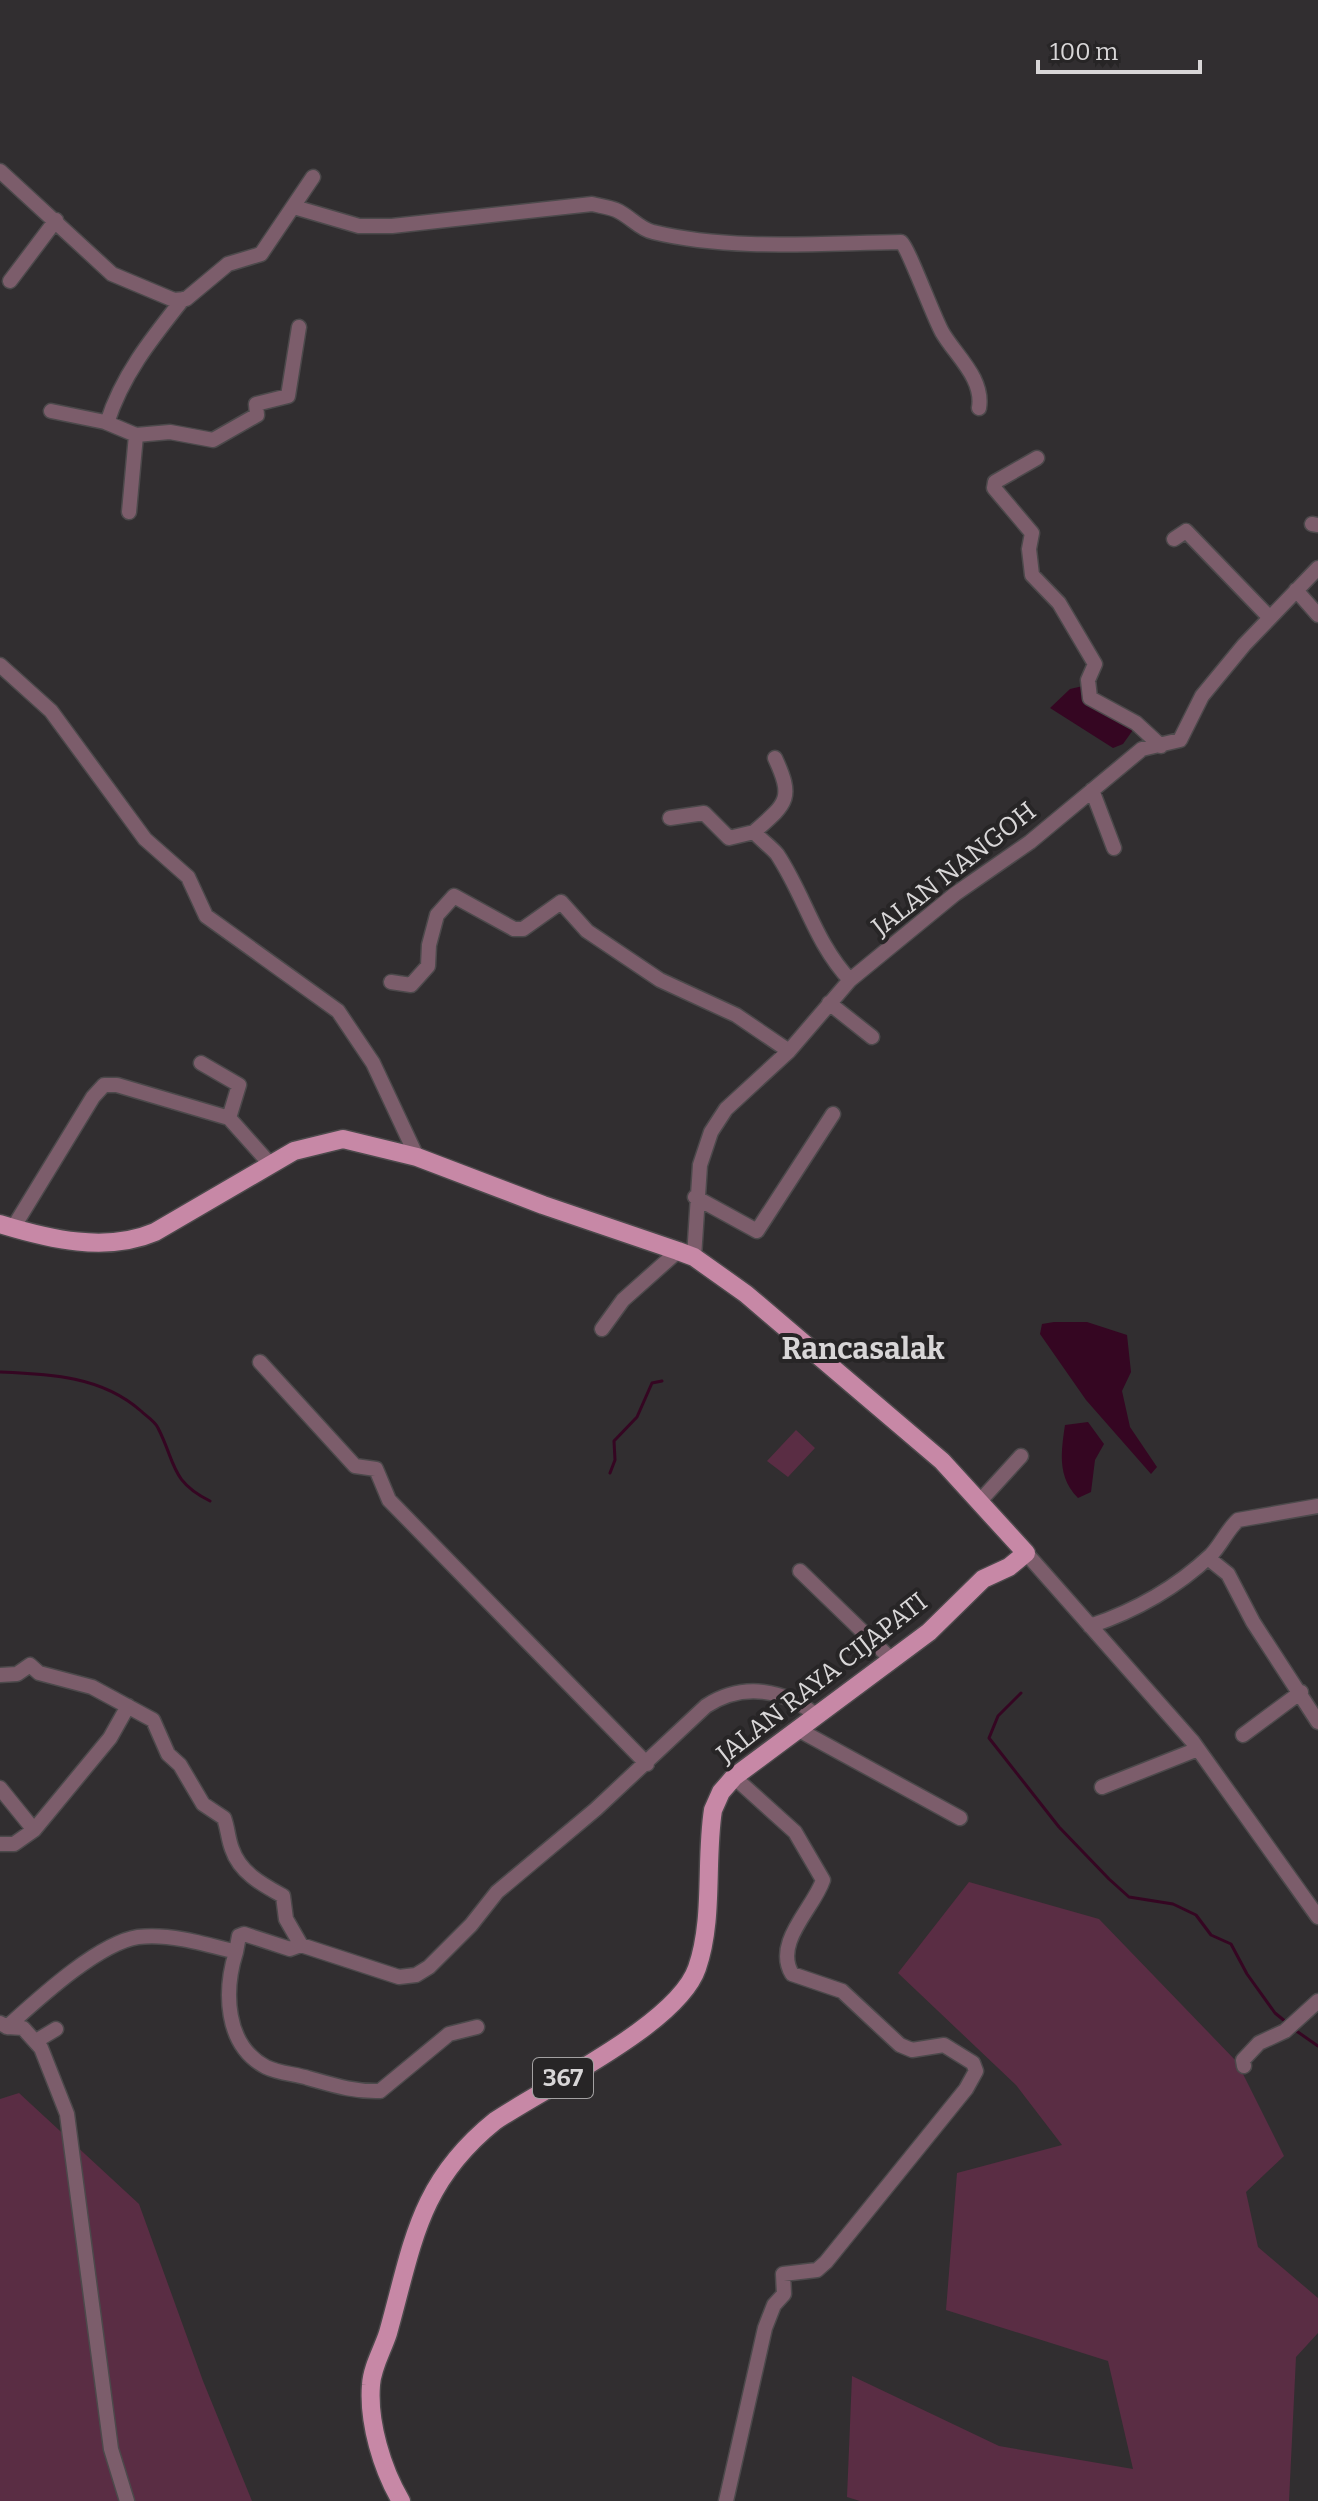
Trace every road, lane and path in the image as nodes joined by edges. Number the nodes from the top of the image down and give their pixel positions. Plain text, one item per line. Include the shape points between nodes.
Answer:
1 (0, 171) edge
2 (313, 177) dead end
3 (294, 207) junction
4 (56, 220) junction
5 (10, 281) dead end
6 (183, 299) junction
7 (299, 327) dead end
8 (979, 408) dead end
9 (51, 411) dead end
10 (107, 423) junction
11 (136, 435) junction
12 (1037, 458) dead end
13 (129, 512) dead end
14 (1174, 539) dead end
15 (1318, 568) edge
16 (1296, 590) junction
17 (1318, 615) edge
18 (1270, 618) junction
19 (0, 665) edge
20 (1161, 746) junction
21 (775, 758) dead end
22 (1092, 790) junction
23 (670, 818) dead end
24 (754, 832) junction
25 (1114, 848) dead end
26 (850, 980) junction
27 (391, 982) dead end
28 (829, 1003) junction
29 (872, 1037) dead end
30 (789, 1051) junction
31 (201, 1063) dead end
32 (833, 1114) dead end
33 (229, 1118) junction
34 (417, 1157) junction
35 (270, 1164) junction
36 (695, 1197) junction
37 (6, 1226) edge
38 (686, 1254) junction
39 (602, 1329) dead end
40 (260, 1362) dead end
41 (1021, 1456) dead end
42 (980, 1501) junction
43 (1318, 1506) edge
44 (1026, 1553) junction
45 (1208, 1558) junction
46 (800, 1571) dead end
47 (1090, 1626) junction
48 (886, 1655) junction
49 (0, 1675) edge
50 (1301, 1692) junction
51 (128, 1706) junction
52 (817, 1716) junction
53 (1318, 1722) edge
54 (799, 1730) junction
55 (1243, 1735) dead end
56 (1198, 1749) junction
57 (647, 1764) junction
58 (734, 1777) junction
59 (1102, 1787) dead end
60 (0, 1788) edge
61 (960, 1818) dead end
62 (34, 1830) junction
63 (0, 1844) edge
64 (1318, 1917) edge
65 (301, 1945) junction
66 (236, 1952) junction
67 (1318, 2001) edge
68 (4, 2025) edge
69 (477, 2027) dead end
70 (56, 2029) dead end
71 (36, 2041) junction
72 (1244, 2066) dead end
73 (127, 2501) edge
74 (401, 2501) edge
75 (726, 2501) edge

1 - 4 street
2 - 3 street
3 - 6 street via 261,254 228,264
3 - 8 street via 359,226 392,226 592,204 616,210 649,231 704,242 901,242 942,332 975,380
4 - 5 street
4 - 6 street via 112,274 146,291
6 - 10 street via 143,349 116,394
7 - 11 street via 288,396 256,404 257,415 213,440 170,432
9 - 10 street
10 - 11 street
11 - 13 street
12 - 20 street via 995,482 994,488 1030,530 1032,575 1059,603 1095,664 1088,680 1090,698 1136,723
14 - 18 street via 1186,531
15 - 16 street, JALAN NANGOH
16 - 17 street
16 - 18 street, JALAN NANGOH
18 - 20 street, JALAN NANGOH via 1202,696 1180,740
19 - 34 street via 51,711 145,839 188,877 206,916 338,1011 373,1063
20 - 22 street, JALAN NANGOH via 1142,749
21 - 24 street via 787,796
22 - 25 street
22 - 26 street, JALAN NANGOH
23 - 24 street via 704,813 729,838
24 - 26 street via 775,852 816,935
26 - 28 street, JALAN NANGOH
27 - 30 street via 411,985 428,966 437,915 450,898 514,929 523,929 561,902 587,931 650,973 736,1015
28 - 29 street
28 - 30 street, JALAN NANGOH
30 - 36 street, JALAN NANGOH via 716,1123
31 - 33 street via 241,1087
32 - 36 street via 757,1231
33 - 35 street
33 - 37 street via 104,1085
34 - 35 main road via 343,1139 294,1151
34 - 38 main road
35 - 37 main road via 155,1232 132,1240 62,1240
36 - 38 street, JALAN NANGOH
38 - 39 street via 623,1300
38 - 42 main road via 746,1294 942,1461
40 - 57 street via 355,1466 376,1469 389,1500
41 - 42 street
42 - 44 main road
43 - 45 street via 1238,1520
44 - 47 street
44 - 48 main road, JALAN RAYA CIJAPATI / 367 via 973,1587 942,1621
45 - 47 street via 1178,1583 1121,1616
45 - 50 street via 1228,1574
46 - 48 street
47 - 56 street
48 - 52 main road, JALAN RAYA CIJAPATI / 367 via 862,1685
49 - 51 street via 17,1674 30,1665
50 - 53 street
50 - 55 street
51 - 62 street via 110,1738
51 - 65 street via 153,1720 168,1754 203,1804 224,1818 242,1866 283,1896 286,1919
52 - 54 main road, JALAN RAYA CIJAPATI / 367
52 - 57 street via 779,1693 721,1696
54 - 58 main road, JALAN RAYA CIJAPATI / 367
54 - 61 street
56 - 59 street
56 - 64 street
57 - 65 street via 497,1892 423,1972 399,1977
58 - 74 main road, JALAN RAYA CIJAPATI / 367 via 713,1810 703,1940 697,1969 683,1994 653,2024 472,2139 424,2208 370,2382 376,2434
58 - 75 street via 795,1832 823,1880 792,1939 787,1956 792,1974 842,1991 900,2045 912,2050 944,2045 973,2063 976,2071 826,2262 817,2270 783,2274 784,2294 765,2328
60 - 62 street
62 - 63 street via 14,1844
65 - 66 street via 290,1949 242,1935
66 - 68 street via 197,1942 134,1938 62,1978
66 - 69 street via 228,2010 242,2043 266,2067 349,2090 380,2091 449,2034
67 - 72 street via 1285,2031 1259,2043 1243,2060
68 - 71 street via 23,2028
70 - 71 street
71 - 73 street via 67,2114 111,2449

